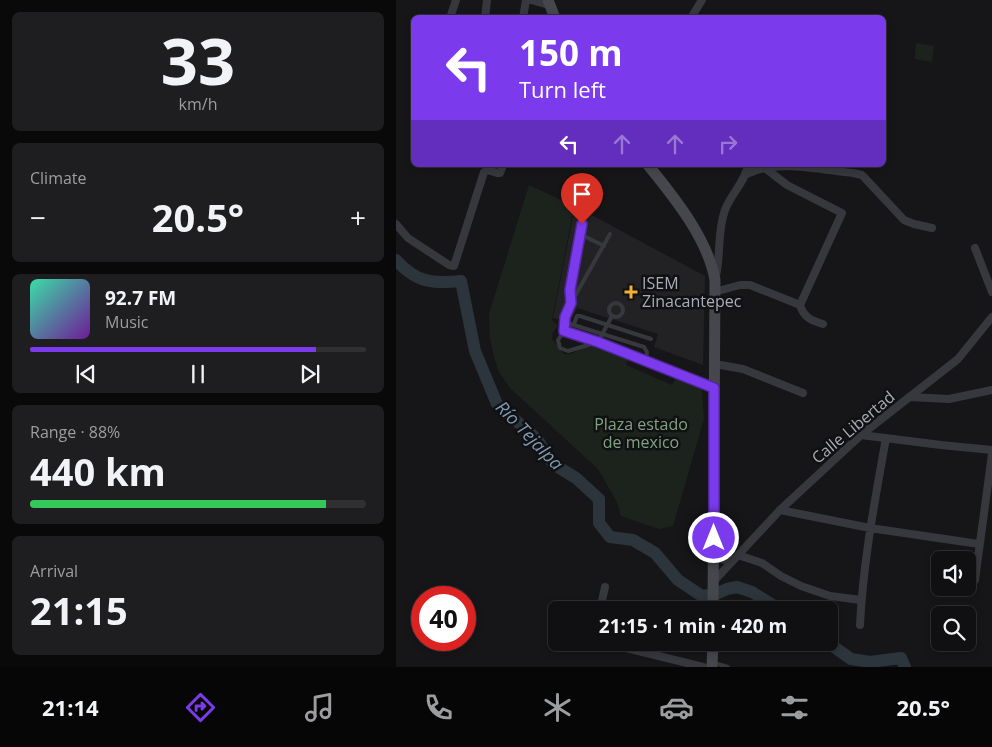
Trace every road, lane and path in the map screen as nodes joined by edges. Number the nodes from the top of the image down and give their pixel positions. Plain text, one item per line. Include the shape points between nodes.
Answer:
1 (456, 0) edge
2 (487, 0) edge
3 (526, 0) edge
4 (531, 0) edge
5 (702, 0) edge
6 (549, 2) edge
7 (451, 15) edge
8 (485, 15) edge
9 (524, 15) edge
10 (554, 15) edge
11 (693, 15) edge
12 (502, 167) edge
13 (650, 167) edge
14 (748, 167) edge
15 (772, 167) edge
16 (790, 167) edge
17 (765, 168) junction
18 (746, 174) junction
19 (396, 224) edge
20 (582, 224) dead end
21 (932, 228) dead end
22 (580, 234) junction
23 (610, 234) dead end
24 (604, 246) junction
25 (975, 248) dead end
26 (715, 286) junction
27 (992, 292) edge
28 (571, 303) junction
29 (800, 305) junction
30 (603, 306) dead end
31 (609, 308) junction
32 (612, 316) junction
33 (992, 317) edge
34 (564, 322) junction
35 (574, 324) junction
36 (607, 324) junction
37 (823, 324) dead end
38 (564, 331) junction
39 (602, 333) junction
40 (651, 339) dead end
41 (598, 342) junction
42 (646, 361) junction
43 (715, 364) junction
44 (714, 388) junction
45 (992, 390) edge
46 (803, 393) dead end
47 (909, 398) junction
48 (861, 435) junction
49 (886, 438) junction
50 (992, 450) edge
51 (992, 454) edge
52 (780, 510) junction
53 (982, 519) junction
54 (992, 520) edge
55 (870, 528) junction
56 (979, 544) junction
57 (738, 555) junction
58 (714, 558) junction
59 (732, 561) junction
60 (976, 571) edge
61 (713, 585) junction
62 (605, 587) dead end
63 (861, 600) junction
64 (602, 601) edge
65 (714, 601) edge
66 (860, 625) dead end
67 (649, 651) edge
68 (712, 651) edge
69 (709, 666) edge
70 (728, 667) edge

1 - 7 street
2 - 8 street
3 - 9 street
4 - 6 street
5 - 11 street
6 - 10 street
12 - 19 street via 500,173 484,172 454,266 408,238
13 - 26 street via 700,240 712,268
14 - 18 street
15 - 17 street
16 - 21 street via 862,175 904,220
17 - 18 street
17 - 29 street via 787,185 842,213
18 - 26 street via 725,211
20 - 22 lane
22 - 24 lane
22 - 28 lane via 570,290
23 - 24 lane
24 - 28 lane
25 - 27 street
26 - 29 street via 750,286
26 - 43 street
28 - 34 lane
29 - 37 street via 807,319
30 - 31 lane
31 - 32 lane
31 - 32 lane via 617,303 622,307 620,316
32 - 36 lane
33 - 47 street, Calle Libertad via 958,360
34 - 35 lane
34 - 38 lane
35 - 36 lane via 577,316
35 - 39 lane
36 - 39 lane
36 - 40 lane
38 - 41 lane
38 - 41 lane via 558,343 564,351
39 - 41 lane
39 - 42 lane via 644,347
41 - 42 lane
42 - 44 lane
43 - 44 street
43 - 46 street via 743,369
44 - 58 street
45 - 47 street via 949,399
47 - 48 street, Calle Libertad
48 - 49 street
48 - 52 street, Calle Libertad
49 - 50 street
49 - 55 street
51 - 53 street
52 - 55 street
52 - 57 street, Calle Libertad
53 - 54 street
53 - 56 street
55 - 56 street
55 - 63 street
56 - 60 street
57 - 59 street, Calle Libertad
57 - 63 street via 762,563 780,576 809,589 830,596
58 - 59 street
58 - 61 street
59 - 61 street, Calle Libertad
61 - 65 street
62 - 64 street
63 - 66 street
67 - 69 street
68 - 69 street
69 - 70 lane

